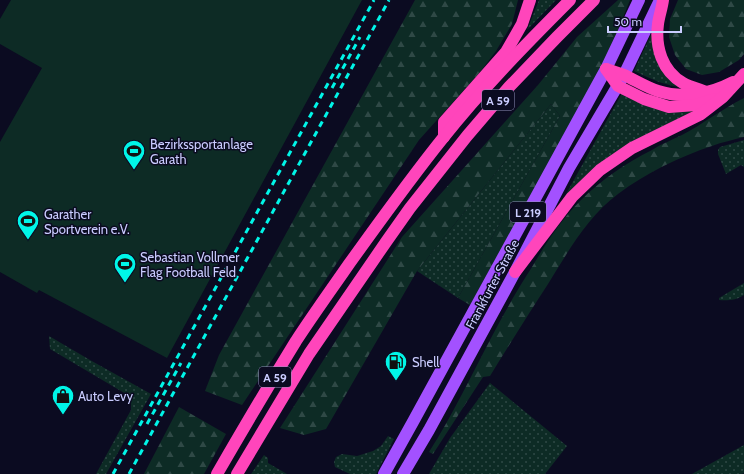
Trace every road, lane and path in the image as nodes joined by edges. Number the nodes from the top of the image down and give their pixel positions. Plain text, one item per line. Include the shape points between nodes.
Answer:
1 (530, 0) edge
2 (570, 0) edge
3 (594, 0) edge
4 (639, 0) edge
5 (660, 0) edge
6 (663, 0) edge
7 (606, 69) junction
8 (742, 76) edge
9 (621, 80) junction
10 (707, 92) junction
11 (723, 97) junction
12 (444, 137) junction
13 (514, 272) junction
14 (218, 474) edge
15 (237, 474) edge
16 (384, 474) edge
17 (403, 474) edge

1 - 12 highway via 522,24 506,52 444,122
2 - 12 highway, A 59 via 500,72
3 - 15 highway, A 59 via 509,87 410,208 309,354
4 - 7 main road, Frankfurter Straße / L 219
5 - 9 main road, Frankfurter Straße / L 219
6 - 10 highway via 658,25 662,60 683,83
7 - 9 highway
7 - 16 main road, Frankfurter Straße / L 219
8 - 10 highway
8 - 11 highway
9 - 10 highway via 669,94
9 - 11 highway via 644,99 669,107 696,105
9 - 13 main road, Frankfurter Straße / L 219 via 569,168
11 - 13 highway via 701,114 632,148 600,170 572,197
12 - 14 highway, A 59 via 389,207 296,342
13 - 17 main road, Frankfurter Straße / L 219

